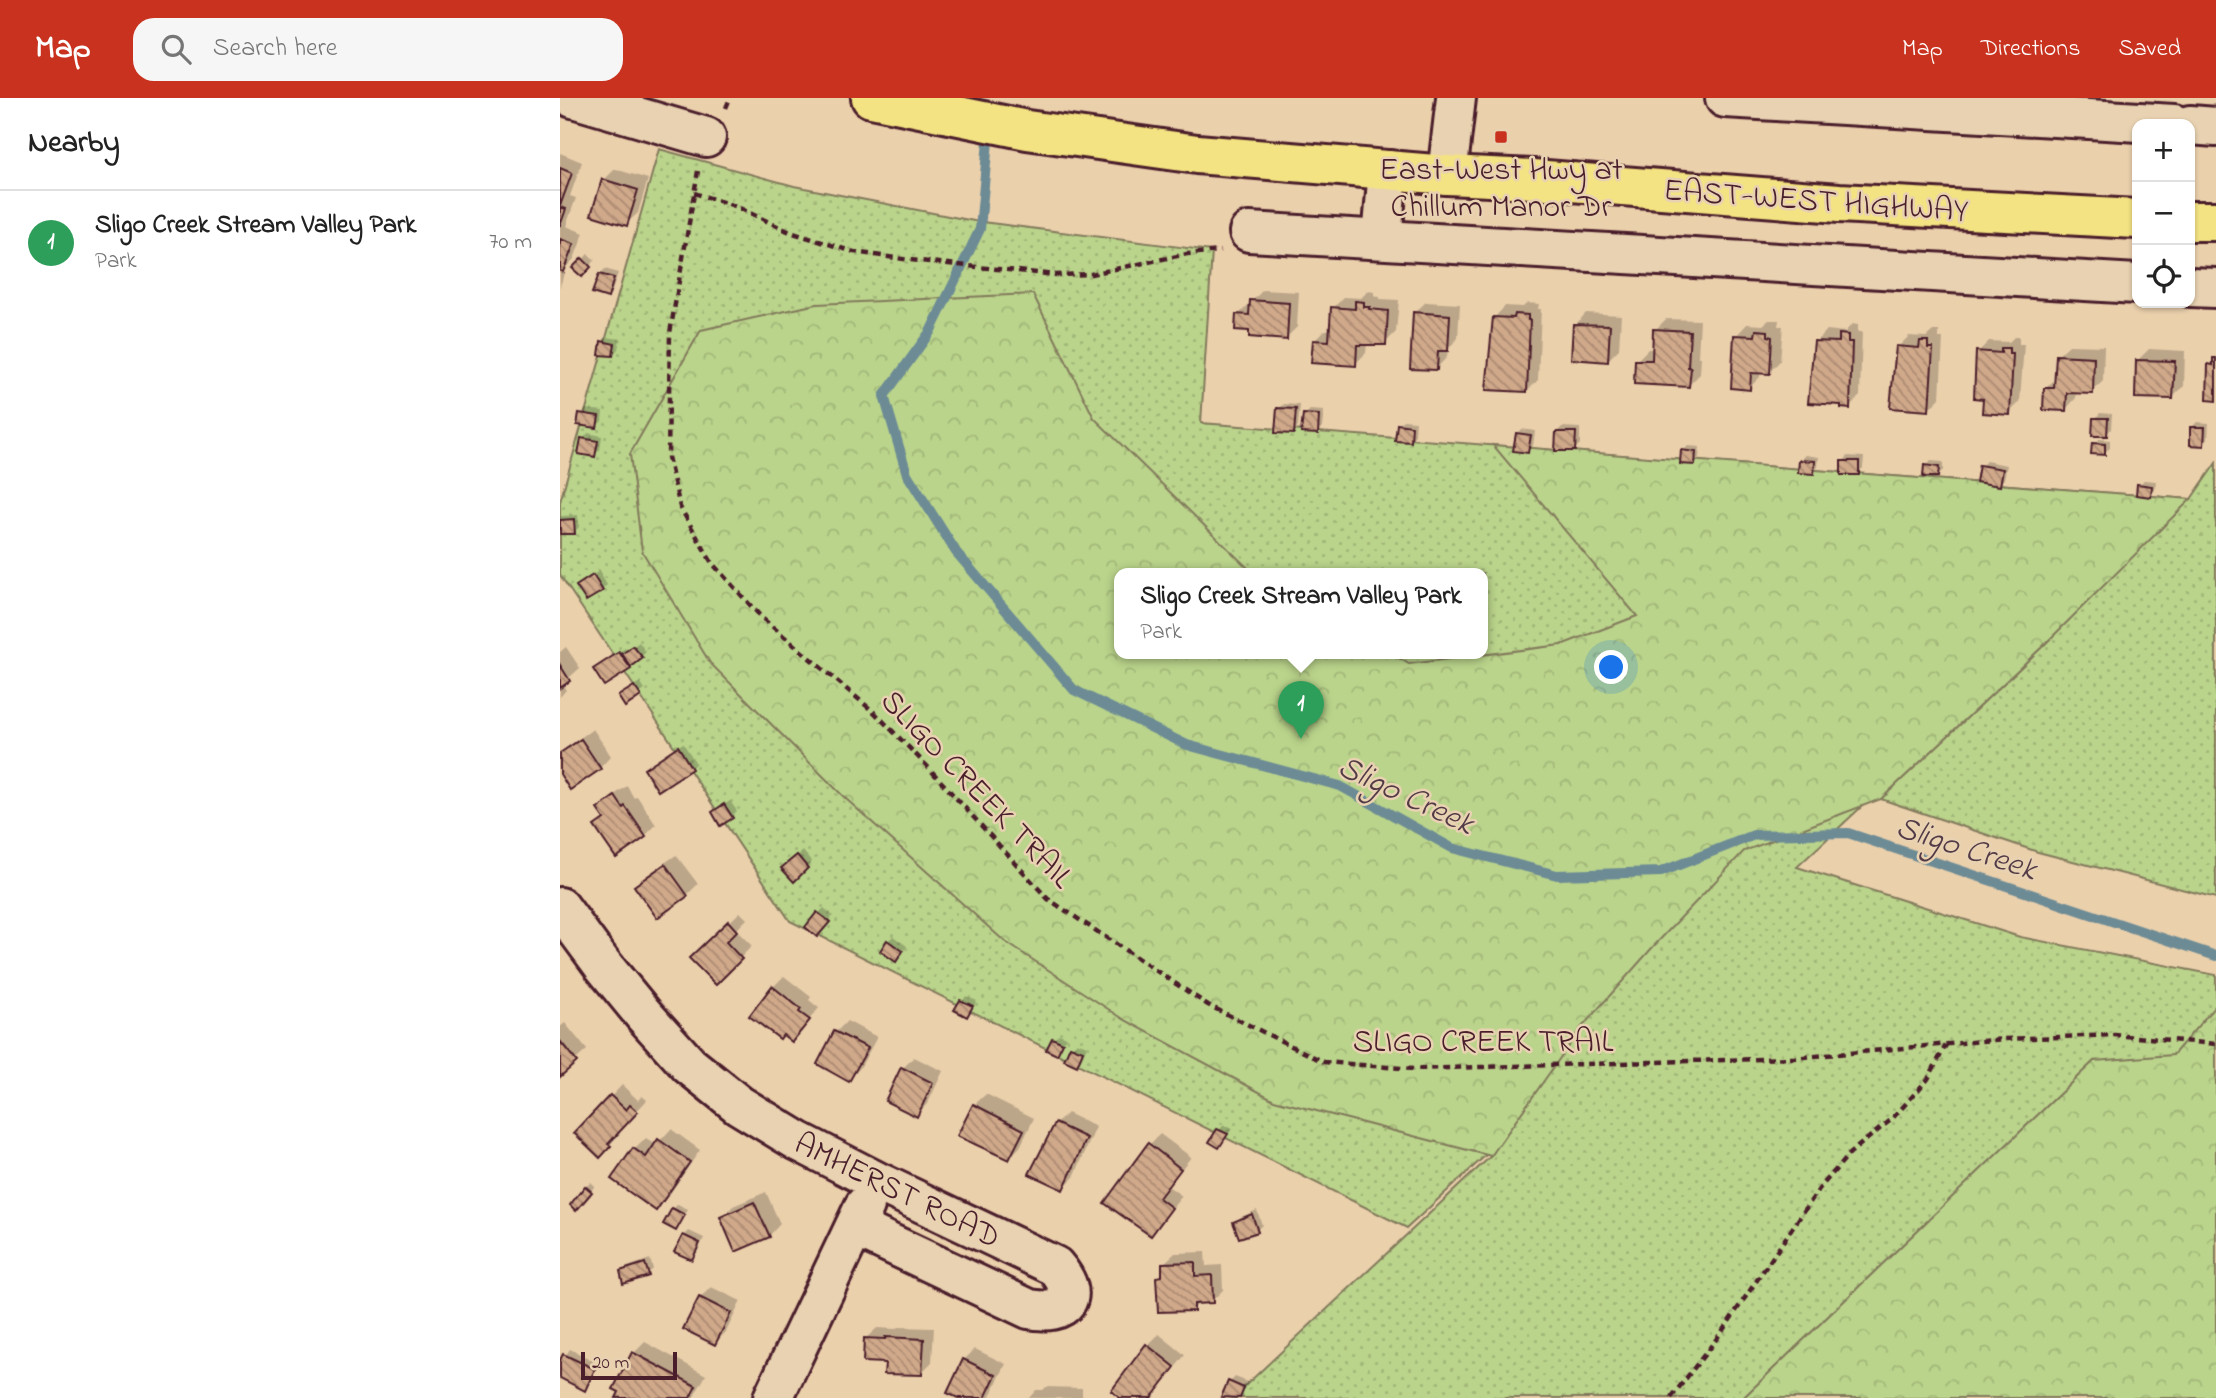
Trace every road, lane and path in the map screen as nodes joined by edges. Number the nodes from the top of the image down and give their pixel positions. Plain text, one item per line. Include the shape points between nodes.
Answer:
1 (573, 98) edge
2 (730, 98) edge
3 (871, 98) edge
4 (1456, 98) edge
5 (1726, 98) edge
6 (922, 105) edge
7 (2132, 122) edge
8 (2195, 125) edge
9 (2216, 127) edge
10 (706, 137) junction
11 (1388, 170) junction
12 (1447, 175) junction
13 (694, 192) junction
14 (2132, 219) edge
15 (2195, 220) edge
16 (2216, 221) edge
17 (1249, 232) joint
18 (1382, 239) junction
19 (2132, 284) edge
20 (2195, 287) edge
21 (2216, 288) edge
22 (560, 906) edge
23 (1947, 1044) junction
24 (2216, 1044) edge
25 (876, 1181) junction
26 (855, 1227) junction
27 (773, 1398) edge
28 (1671, 1398) edge

1 - 10 street
2 - 10 path, SLIGO CREEK TRAIL via 727,108 713,110
3 - 6 main road, EAST-WEST HIGHWAY
4 - 12 street
5 - 7 street
6 - 11 main road, EAST-WEST HIGHWAY via 1027,130 1197,153
8 - 9 street
10 - 13 path, SLIGO CREEK TRAIL
11 - 12 main road, EAST-WEST HIGHWAY
11 - 18 street
12 - 14 main road, EAST-WEST HIGHWAY
13 - 17 path via 790,232 854,252 1056,275 1091,274 1227,250
13 - 23 path, SLIGO CREEK TRAIL via 670,333 668,457 680,507 712,563 762,618 875,713 1048,899 1208,1005 1324,1062 1413,1069 1793,1058
15 - 16 main road
17 - 18 street
18 - 19 street
20 - 21 street
22 - 25 street, AMHERST ROAD via 602,964 689,1065 739,1105
23 - 24 path, SLIGO CREEK TRAIL via 2114,1035
23 - 28 path via 1928,1079 1818,1189 1721,1333
25 - 26 street
25 - 26 street, AMHERST ROAD via 1055,1266 1070,1292 1066,1303 1045,1312 1029,1308
26 - 27 street

